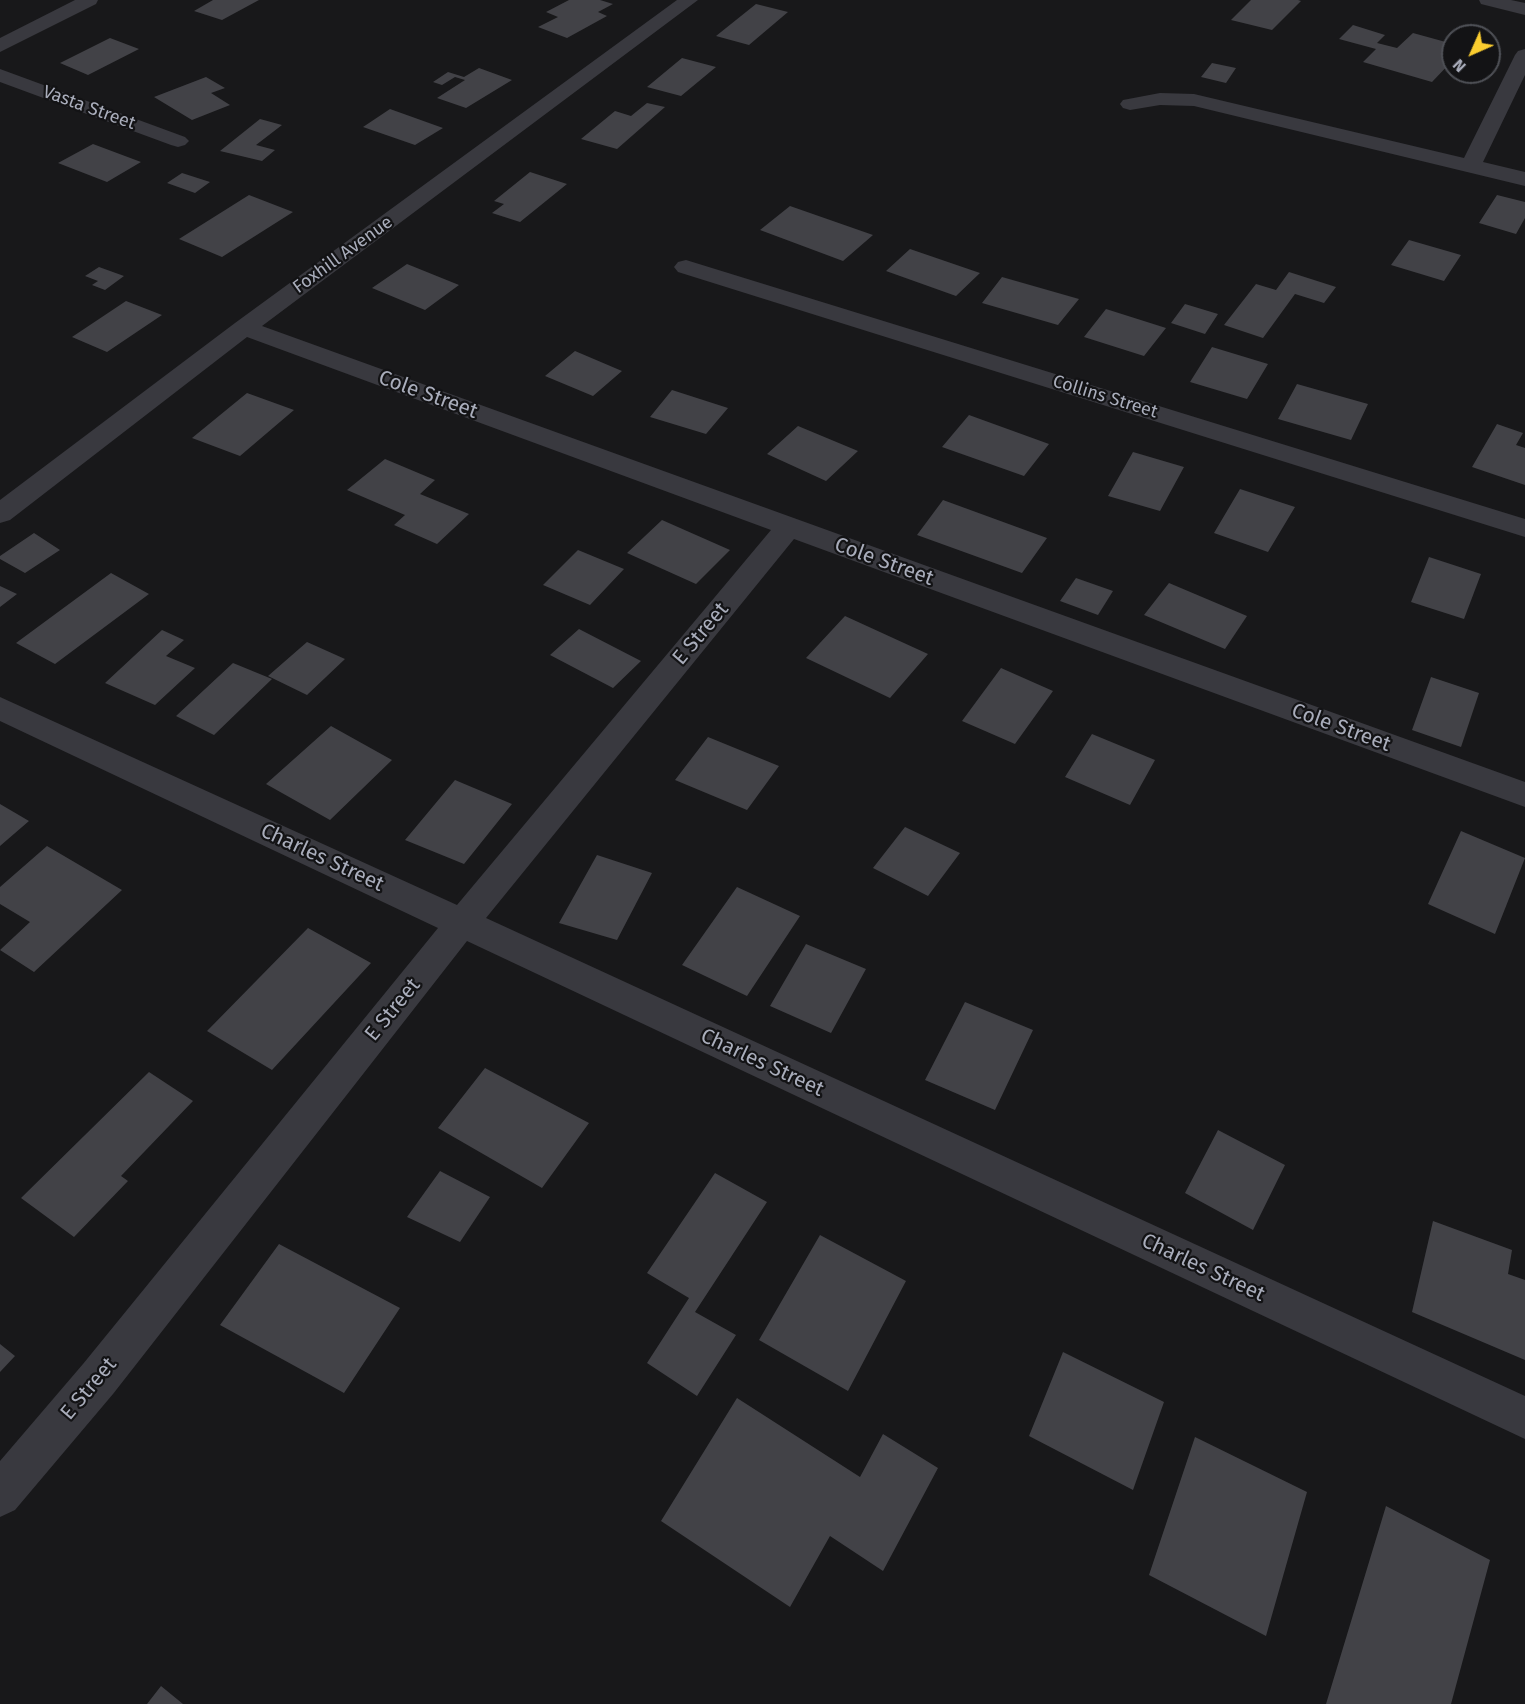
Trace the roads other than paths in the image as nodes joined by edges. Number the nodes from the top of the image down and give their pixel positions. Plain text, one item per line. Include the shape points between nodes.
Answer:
1 (89, 0) edge
2 (689, 0) edge
3 (1488, 0) edge
4 (1518, 5) edge
5 (0, 46) edge
6 (1525, 55) edge
7 (0, 75) edge
8 (1130, 104) dead end
9 (178, 141) dead end
10 (1471, 165) junction
11 (1525, 179) edge
12 (686, 267) dead end
13 (244, 328) junction
14 (0, 514) edge
15 (789, 527) junction
16 (1525, 528) edge
17 (0, 708) edge
18 (1525, 795) edge
19 (462, 923) junction
20 (1525, 1418) edge
21 (0, 1495) edge

1 - 5 street
2 - 13 street, Foxhill Avenue
3 - 4 street
6 - 10 street
7 - 9 street, Vasta Street
8 - 10 street via 1160,99 1194,100
10 - 11 street
12 - 16 street, Collins Street
13 - 14 street, Foxhill Avenue
13 - 15 street, Cole Street
15 - 18 street, Cole Street
15 - 19 street, E Street
17 - 19 street, Charles Street
19 - 20 street, Charles Street
19 - 21 street, E Street via 98,1379

